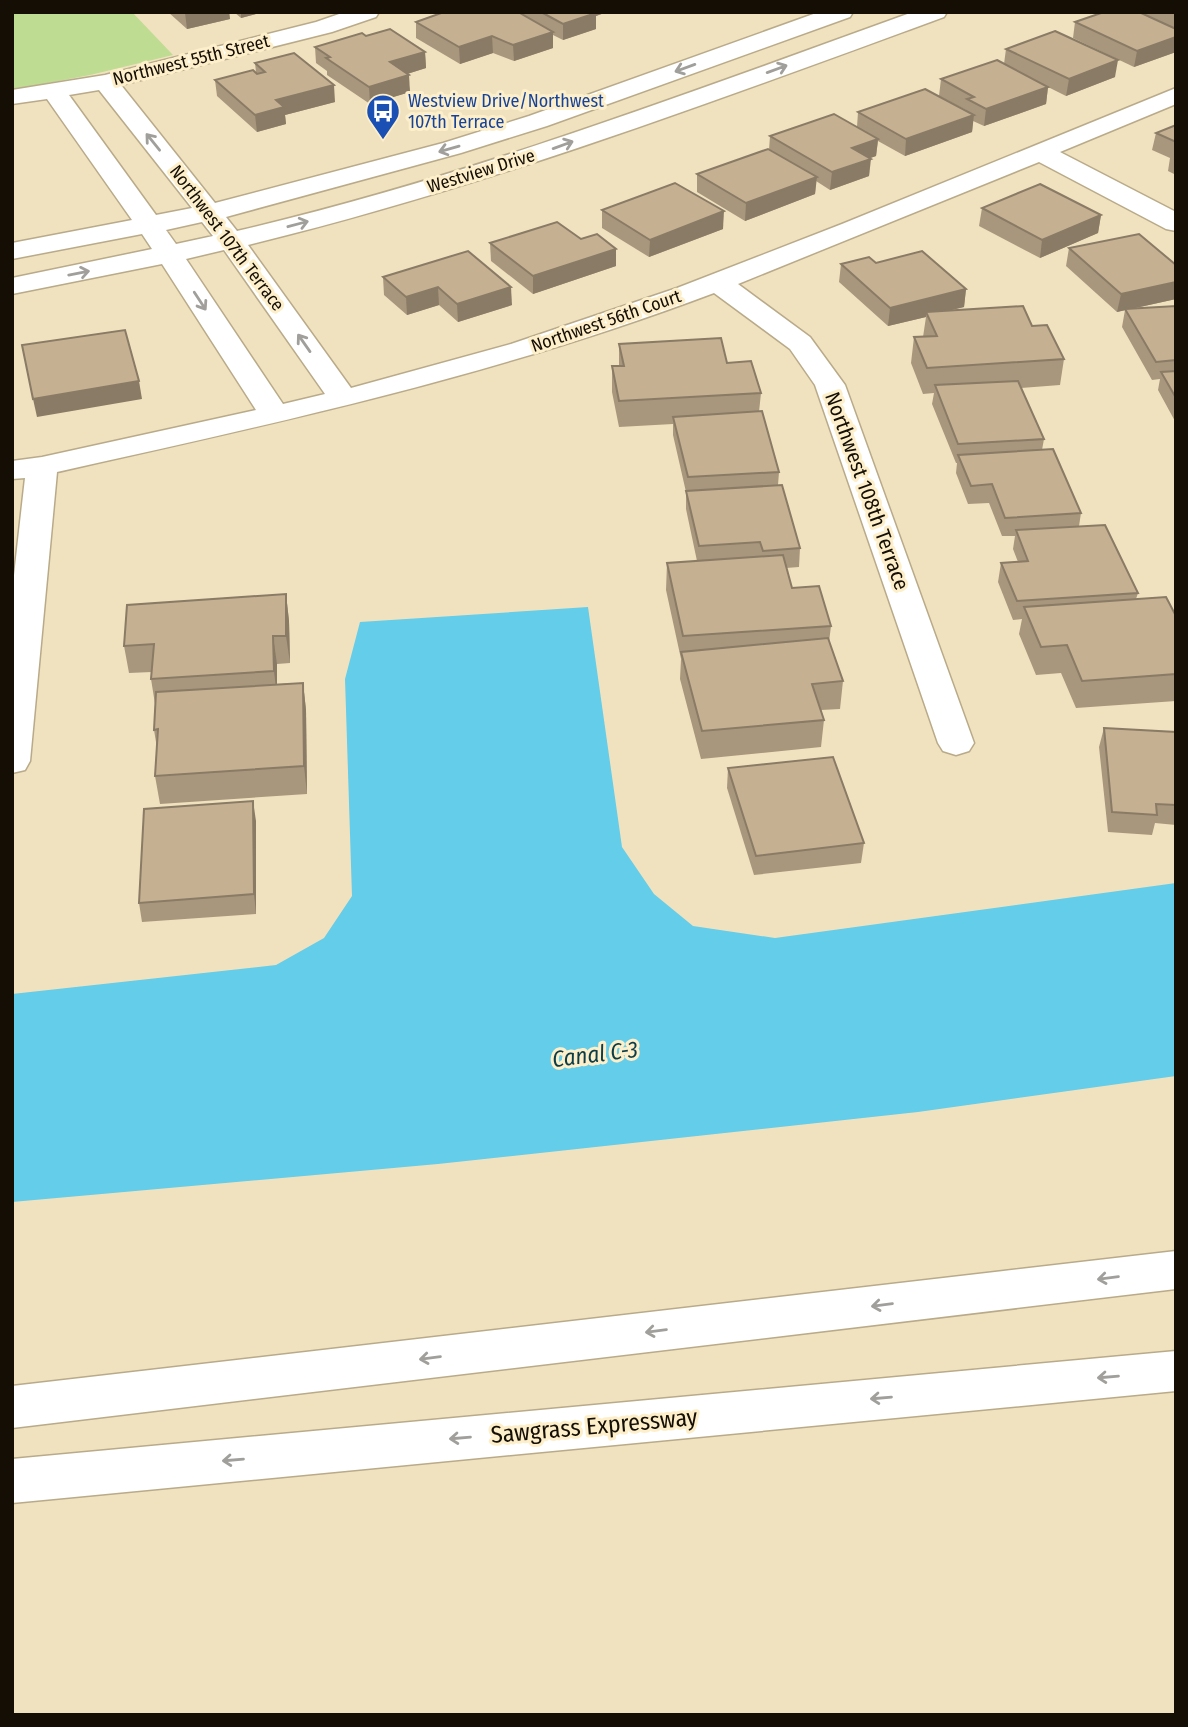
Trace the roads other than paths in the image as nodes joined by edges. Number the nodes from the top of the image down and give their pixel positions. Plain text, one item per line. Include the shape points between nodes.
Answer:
1 (368, 12) edge
2 (842, 12) edge
3 (936, 12) edge
4 (105, 82) junction
5 (54, 92) junction
6 (1176, 94) edge
7 (12, 97) edge
8 (1038, 151) junction
9 (210, 213) junction
10 (1176, 223) edge
11 (147, 225) junction
12 (232, 242) junction
13 (12, 251) edge
14 (170, 255) junction
15 (717, 282) junction
16 (12, 286) edge
17 (344, 399) junction
18 (274, 414) junction
19 (27, 468) edge
20 (956, 743) dead end
21 (12, 761) edge
22 (1176, 1270) edge
23 (1176, 1371) edge
24 (12, 1407) edge
25 (12, 1481) edge

1 - 4 main road, Northwest 55th Street
2 -> 9 main road, Westview Drive via 538,121
12 -> 3 main road, Westview Drive via 552,149
4 - 5 main road, Northwest 55th Street
9 -> 4 main road, Northwest 107th Terrace
5 - 7 main road, Northwest 55th Street
5 - 11 main road
6 - 8 main road, Northwest 56th Court
8 - 10 main road
8 - 15 main road, Northwest 56th Court
9 - 11 main road, Westview Drive
9 - 12 main road, Northwest 107th Terrace
11 - 13 main road, Westview Drive
11 - 14 main road
12 - 14 main road, Westview Drive
17 -> 12 main road, Northwest 107th Terrace
16 -> 14 main road, Westview Drive
14 -> 18 main road
15 - 17 main road, Northwest 56th Court via 520,351
15 - 20 main road, Northwest 108th Terrace via 800,343 830,385
17 - 18 main road, Northwest 56th Court
18 - 19 main road, Northwest 56th Court
19 - 21 main road
22 -> 24 main road
23 -> 25 main road, Sawgrass Expressway

